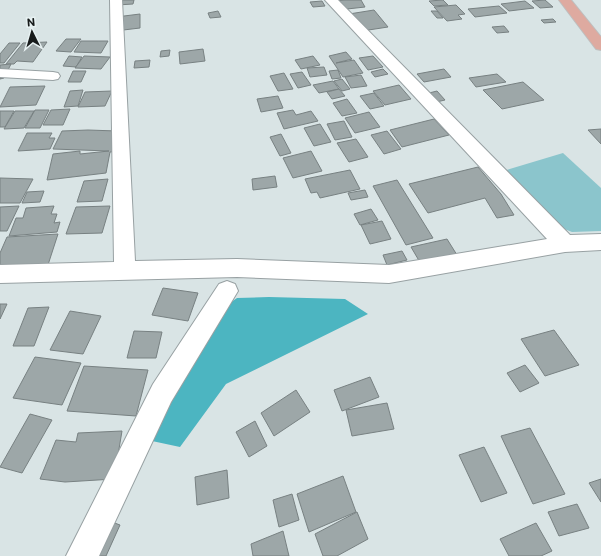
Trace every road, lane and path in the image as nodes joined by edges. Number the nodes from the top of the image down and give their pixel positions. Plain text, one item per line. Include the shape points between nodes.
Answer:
1 (116, 0) edge
2 (331, 0) edge
3 (565, 0) edge
4 (580, 0) edge
5 (597, 21) dead end
6 (601, 46) edge
7 (0, 73) edge
8 (53, 76) dead end
9 (601, 242) edge
10 (565, 244) junction
11 (125, 272) junction
12 (0, 274) edge
13 (227, 291) dead end
14 (82, 556) edge

1 - 11 street
2 - 10 street
3 - 6 main road
4 - 5 main road
7 - 8 street
9 - 10 street
10 - 11 street via 389,274 237,268
11 - 12 street
13 - 14 street via 162,393

